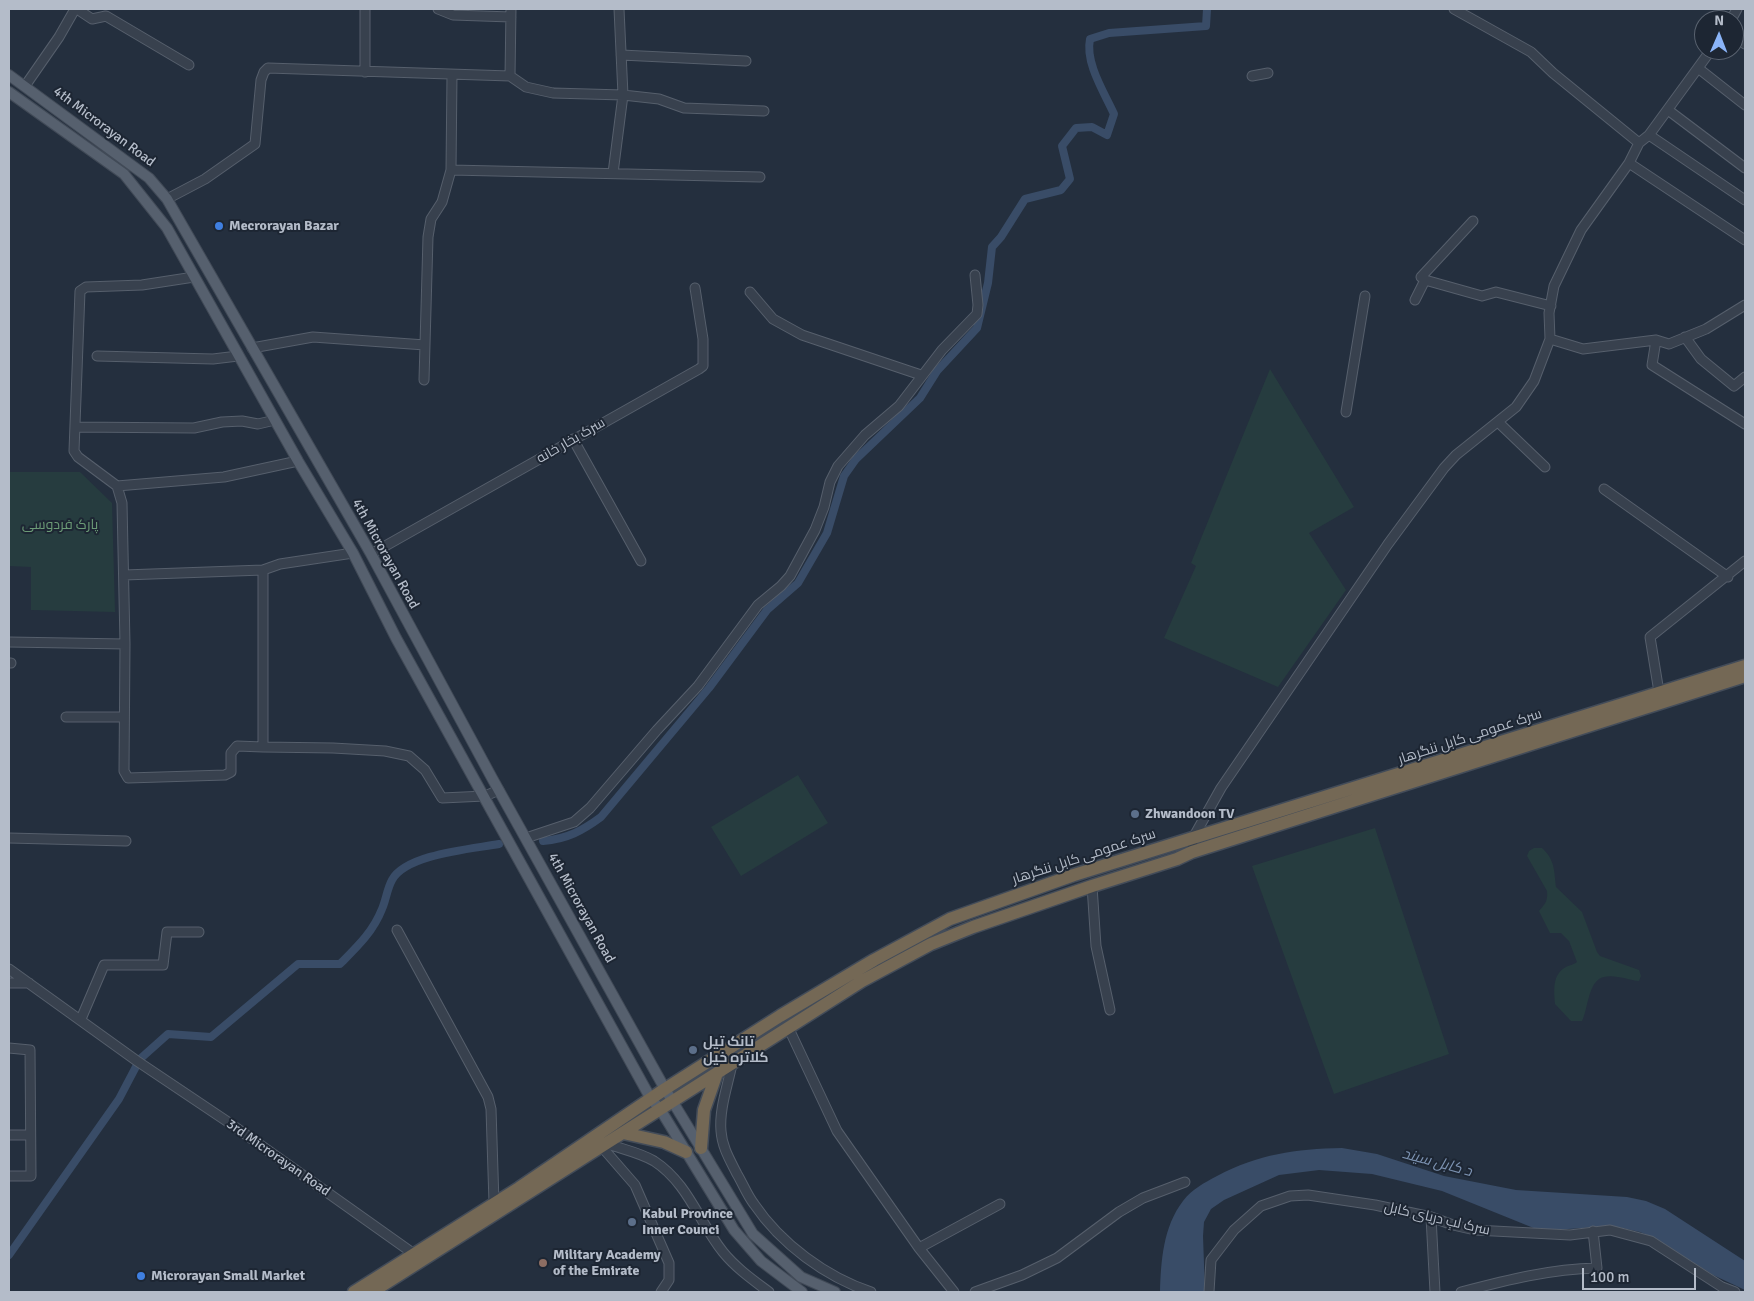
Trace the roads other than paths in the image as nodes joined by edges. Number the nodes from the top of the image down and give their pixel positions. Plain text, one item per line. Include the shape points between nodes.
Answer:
1 (76, 9) edge
2 (366, 9) edge
3 (438, 9) edge
4 (619, 9) edge
5 (1454, 9) edge
6 (511, 13) edge
7 (621, 55) junction
8 (1704, 60) edge
9 (746, 61) dead end
10 (188, 65) dead end
11 (1698, 68) junction
12 (365, 72) junction
13 (1268, 73) dead end
14 (9, 75) edge
15 (452, 75) junction
16 (510, 76) junction
17 (1252, 76) dead end
18 (25, 86) junction
19 (623, 95) junction
20 (10, 96) edge
21 (1745, 105) edge
22 (1668, 110) junction
23 (764, 111) dead end
24 (90, 133) junction
25 (1649, 135) junction
26 (1639, 143) junction
27 (84, 144) junction
28 (1630, 163) junction
29 (1745, 168) edge
30 (451, 170) junction
31 (613, 173) junction
32 (760, 177) dead end
33 (167, 199) junction
34 (1745, 200) edge
35 (1473, 221) dead end
36 (1745, 240) edge
37 (975, 275) dead end
38 (194, 277) junction
39 (1425, 280) junction
40 (695, 288) dead end
41 (750, 292) dead end
42 (1365, 296) dead end
43 (1414, 300) dead end
44 (1745, 305) edge
45 (1551, 306) junction
46 (1685, 337) junction
47 (1550, 339) junction
48 (1656, 340) junction
49 (425, 346) junction
50 (254, 352) junction
51 (97, 356) dead end
52 (240, 360) junction
53 (921, 376) junction
54 (1745, 378) edge
55 (424, 380) dead end
56 (1346, 412) dead end
57 (275, 420) junction
58 (1498, 422) junction
59 (1745, 424) edge
60 (75, 427) junction
61 (573, 439) junction
62 (298, 461) junction
63 (1545, 467) dead end
64 (118, 486) junction
65 (1604, 489) dead end
66 (353, 553) junction
67 (371, 554) junction
68 (641, 561) dead end
69 (1745, 561) edge
70 (263, 570) junction
71 (124, 575) junction
72 (1728, 577) junction
73 (9, 642) edge
74 (125, 644) junction
75 (1745, 666) edge
76 (1745, 676) edge
77 (1660, 692) junction
78 (66, 717) dead end
79 (124, 717) junction
80 (263, 747) junction
81 (499, 790) junction
82 (485, 796) junction
83 (9, 838) edge
84 (526, 838) junction
85 (1194, 838) junction
86 (126, 841) dead end
87 (1192, 852) junction
88 (1092, 886) junction
89 (397, 930) dead end
90 (199, 932) dead end
91 (9, 968) edge
92 (29, 983) junction
93 (9, 984) edge
94 (1110, 1010) dead end
95 (81, 1019) junction
96 (789, 1029) junction
97 (9, 1048) edge
98 (732, 1064) junction
99 (717, 1074) junction
100 (665, 1089) junction
101 (652, 1099) junction
102 (673, 1100) junction
103 (660, 1109) junction
104 (623, 1133) junction
105 (9, 1135) edge
106 (30, 1135) junction
107 (605, 1145) junction
108 (701, 1148) junction
109 (686, 1152) junction
110 (9, 1176) edge
111 (1185, 1182) dead end
112 (494, 1203) junction
113 (1000, 1204) dead end
114 (1431, 1217) junction
115 (1593, 1231) junction
116 (919, 1248) junction
117 (414, 1254) junction
118 (354, 1292) edge
119 (372, 1292) edge
120 (661, 1292) edge
121 (769, 1292) edge
122 (802, 1292) edge
123 (835, 1292) edge
124 (871, 1292) edge
125 (954, 1292) edge
126 (976, 1292) edge
127 (1209, 1292) edge
128 (1435, 1292) edge
129 (1461, 1292) edge
130 (1735, 1292) edge

1 - 10 street via 92,19 106,16
1 - 18 street
2 - 12 street
3 - 6 street via 453,15
4 - 7 street
5 - 26 street via 1531,52
6 - 16 street
7 - 9 street
7 - 19 street
8 - 11 street
11 - 21 street
11 - 22 street
12 - 15 street
12 - 33 street via 268,68 261,80 255,144 205,179
13 - 17 street
14 - 18 main road, 4th Microrayan Road
15 - 16 street
15 - 30 street
16 - 19 street via 526,87 553,93
18 - 24 main road, 4th Microrayan Road
19 - 23 street via 659,99 684,108
19 - 31 street
20 - 27 main road, 4th Microrayan Road
22 - 25 street
22 - 29 street
24 - 27 main road
24 - 33 main road, 4th Microrayan Road via 150,178
25 - 26 street
25 - 34 street
26 - 28 street
27 - 38 main road, 4th Microrayan Road via 124,174 139,190 166,228
28 - 36 street
28 - 45 street via 1581,230 1554,286
30 - 31 street
30 - 49 street via 442,202 431,219 428,237
31 - 32 street
33 - 50 main road, 4th Microrayan Road
35 - 39 street via 1421,277
37 - 53 street via 977,314
38 - 52 main road, 4th Microrayan Road
38 - 60 street via 142,285 86,287 80,291
39 - 43 street
39 - 45 street via 1482,296 1496,292
40 - 61 street, سرک بخار خانه via 703,339 703,366
41 - 53 street via 773,320 802,335
42 - 56 street
44 - 46 street via 1706,330
45 - 47 street
46 - 48 street via 1669,344
46 - 54 street via 1701,359 1734,386
47 - 48 street via 1583,348
47 - 58 street via 1534,381 1516,407
48 - 59 street via 1652,365
49 - 50 street via 313,337
49 - 55 street
50 - 52 main road
50 - 67 main road, 4th Microrayan Road
51 - 52 street
52 - 57 main road, 4th Microrayan Road
53 - 84 street via 890,416 865,435 838,466 815,530 790,576 758,605 698,686 574,822
57 - 60 street via 258,424 222,422 194,428
57 - 62 main road, 4th Microrayan Road
58 - 63 street
58 - 85 street via 1444,468 1388,544 1221,788
60 - 64 street via 75,454
61 - 67 street, سرک بخار خانه
61 - 68 street
62 - 64 street via 224,477
62 - 66 main road, 4th Microrayan Road
64 - 71 street via 122,503
65 - 72 street
66 - 70 street via 280,564
66 - 82 main road, 4th Microrayan Road via 396,638
67 - 81 main road, 4th Microrayan Road
69 - 72 street
70 - 71 street
70 - 80 street
71 - 74 street
72 - 77 street via 1650,637
73 - 74 street
74 - 79 street
75 - 77 highway, سرک عمومی کابل ننگرهار
76 - 87 highway, سرک عمومی کابل ننگرهار
77 - 85 highway, سرک عمومی کابل ننگرهار
78 - 79 street
79 - 80 street via 124,775 128,778 225,775 231,772 231,753 237,746
80 - 82 street via 359,750 409,756 425,770 442,798
81 - 82 street
81 - 84 main road, 4th Microrayan Road
82 - 101 main road, 4th Microrayan Road
83 - 86 street
84 - 100 main road, 4th Microrayan Road
85 - 87 street
85 - 100 highway, سرک عمومی کابل ننگرهار via 950,919 874,960
87 - 88 highway, سرک عمومی کابل ننگرهار
88 - 94 street via 1096,946
88 - 96 highway, سرک عمومی کابل ننگرهار via 932,944 862,981
89 - 112 street via 488,1097 492,1109
90 - 95 street via 167,932 163,965 104,965
91 - 92 street, 3rd Microrayan Road
92 - 93 street
92 - 95 street, 3rd Microrayan Road
95 - 117 street, 3rd Microrayan Road via 139,1063
96 - 98 highway, سرک عمومی کابل ننگرهار
96 - 116 street via 837,1131
97 - 106 street via 30,1050
98 - 99 highway, سرک عمومی کابل ننگرهار
98 - 124 street via 721,1132 726,1151 753,1204 798,1251 854,1287
99 - 102 highway, سرک عمومی کابل ننگرهار
99 - 108 highway via 704,1110
100 - 101 highway, سرک عمومی کابل ننگرهار
100 - 102 main road, 4th Microrayan Road
101 - 103 main road, 4th Microrayan Road
101 - 112 highway, سرک عمومی کابل ننگرهار
102 - 103 highway, سرک عمومی کابل ننگرهار
102 - 108 main road, 4th Microrayan Road
103 - 104 highway, سرک عمومی کابل ننگرهار
103 - 109 main road, 4th Microrayan Road
104 - 107 highway, سرک عمومی کابل ننگرهار
104 - 109 highway via 657,1140
105 - 106 street
106 - 110 street via 31,1176
107 - 119 highway, سرک عمومی کابل ننگرهار
107 - 120 street via 635,1185 669,1263 669,1280
107 - 121 street via 653,1160 666,1170 681,1185 723,1252
108 - 123 main road, 4th Microrayan Road via 753,1234 802,1277
109 - 122 main road, 4th Microrayan Road via 734,1230 761,1261
111 - 126 street via 1143,1198 1119,1212 1057,1258
112 - 117 highway, سرک عمومی کابل ننگرهار
113 - 116 street
114 - 115 street, سرک لبِ دریای کابل via 1475,1230 1507,1233 1570,1235
114 - 127 street, سرک لبِ دریای کابل via 1308,1195 1290,1196 1253,1212 1234,1230 1211,1260
114 - 128 street
115 - 129 street via 1598,1268 1520,1276
115 - 130 street, سرک لبِ دریای کابل via 1610,1230 1651,1241
116 - 125 street
117 - 118 highway, سرک عمومی کابل ننگرهار

